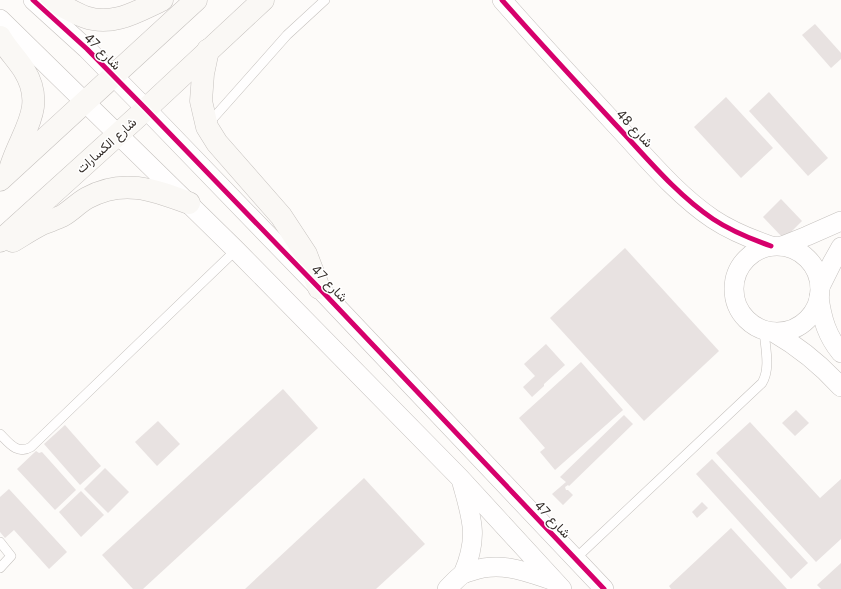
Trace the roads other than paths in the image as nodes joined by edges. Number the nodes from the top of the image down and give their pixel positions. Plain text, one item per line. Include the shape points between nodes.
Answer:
1 (33, 0) edge
2 (52, 0) edge
3 (162, 0) edge
4 (196, 0) edge
5 (263, 0) edge
6 (325, 0) edge
7 (502, 0) edge
8 (0, 19) edge
9 (0, 37) edge
10 (208, 50) junction
11 (113, 76) junction
12 (85, 102) junction
13 (146, 109) junction
14 (207, 125) junction
15 (119, 134) junction
16 (5, 176) edge
17 (189, 203) junction
18 (841, 221) edge
19 (0, 240) edge
20 (776, 246) junction
21 (841, 247) edge
22 (0, 248) edge
23 (236, 250) junction
24 (319, 288) junction
25 (820, 292) junction
26 (768, 331) junction
27 (841, 353) edge
28 (841, 387) edge
29 (0, 434) edge
30 (460, 478) junction
31 (0, 542) edge
32 (575, 559) junction
33 (0, 568) edge
34 (463, 574) junction
35 (559, 586) edge
36 (447, 589) edge
37 (604, 589) edge

1 - 11 street, شارع 47
2 - 3 street via 87,17 104,21 121,18
4 - 11 street
5 - 10 street, شارع الكسارات
6 - 14 lane via 287,35
7 - 20 street, شارع 48 via 676,188 697,207 732,230
8 - 12 street
9 - 16 street via 30,80 33,94 30,120
10 - 13 street, شارع الكسارات
10 - 14 street via 201,101
11 - 12 street
11 - 13 street, شارع 47
12 - 15 street
12 - 16 street
13 - 15 street, شارع الكسارات
13 - 24 street, شارع 47
14 - 24 street via 217,143 281,216 306,254
15 - 17 street
15 - 19 street, شارع الكسارات
17 - 22 street via 142,187 114,188 100,192 62,216
17 - 23 street
18 - 20 street
20 - 25 street via 796,250 809,259 819,277
20 - 26 street via 761,249 744,261 737,275 734,290 743,314 754,325
21 - 25 street
23 - 29 lane via 31,447 18,450
23 - 30 street
24 - 32 street, شارع 47
25 - 26 street via 816,308 803,324 784,332
25 - 27 street via 826,330
26 - 28 street via 816,361
26 - 32 lane via 766,376 762,383
30 - 34 street via 473,529 473,545
30 - 35 street
31 - 33 lane via 11,556
32 - 37 street, شارع 47
34 - 35 street via 493,566 509,567 524,570
34 - 36 street

